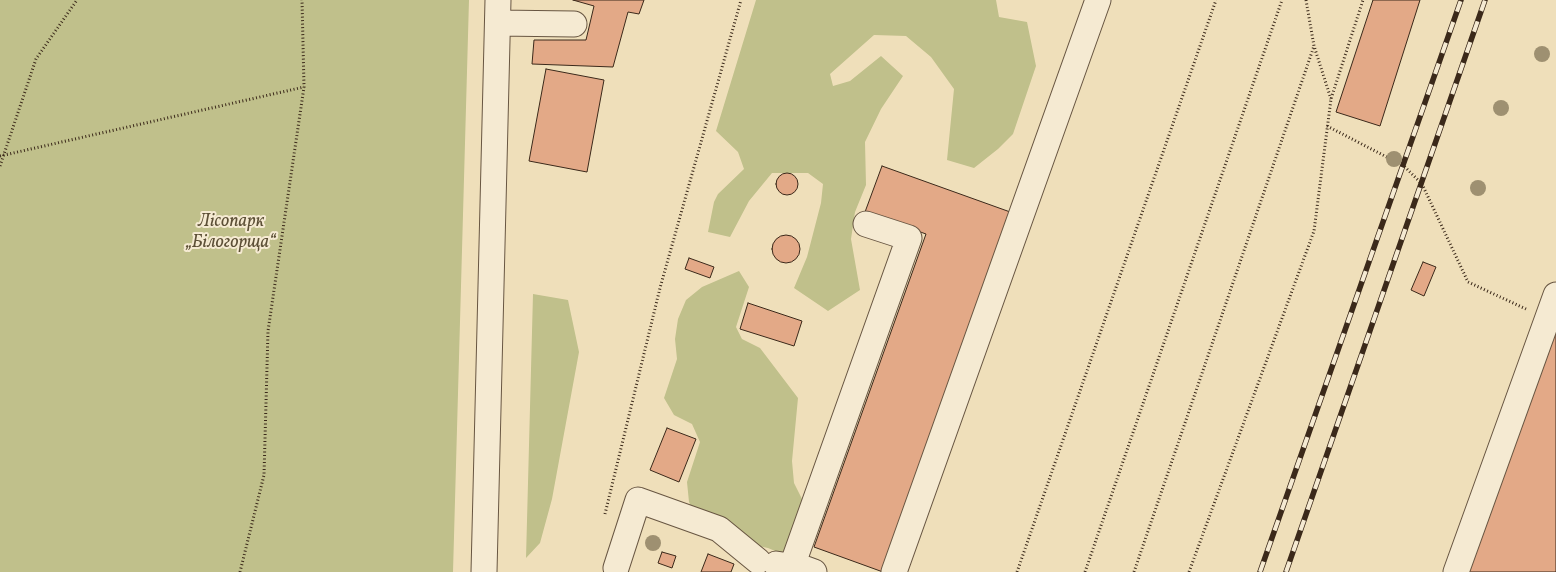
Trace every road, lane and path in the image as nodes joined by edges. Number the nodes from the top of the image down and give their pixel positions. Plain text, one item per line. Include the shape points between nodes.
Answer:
1 (77, 0) edge
2 (302, 0) edge
3 (741, 0) edge
4 (1098, 0) edge
5 (1216, 0) edge
6 (1282, 0) edge
7 (1306, 0) edge
8 (1363, 0) edge
9 (498, 11) edge
10 (574, 24) dead end
11 (1314, 46) junction
12 (304, 87) junction
13 (1331, 99) junction
14 (1327, 126) junction
15 (2, 155) edge
16 (0, 166) edge
17 (866, 224) dead end
18 (1552, 305) edge
19 (605, 515) dead end
20 (756, 567) edge
21 (616, 568) dead end
22 (803, 569) edge
23 (240, 572) edge
24 (484, 572) edge
25 (894, 572) edge
26 (1017, 572) edge
27 (1085, 572) edge
28 (1134, 572) edge
29 (1189, 572) edge
30 (1456, 572) edge

1 - 15 path via 36,59
2 - 12 path
3 - 19 path via 660,288
4 - 25 lane
5 - 26 path
6 - 27 path
7 - 11 path
8 - 13 path
9 - 10 lane
9 - 24 lane
11 - 13 path
11 - 28 path
12 - 15 path
12 - 23 path via 268,330 264,475
13 - 14 path
14 - 18 path via 1404,166 1422,184 1468,282 1530,312
14 - 29 path via 1314,231
15 - 16 path
17 - 22 lane via 909,238
18 - 30 lane
20 - 21 lane via 719,529 638,500
20 - 22 lane

